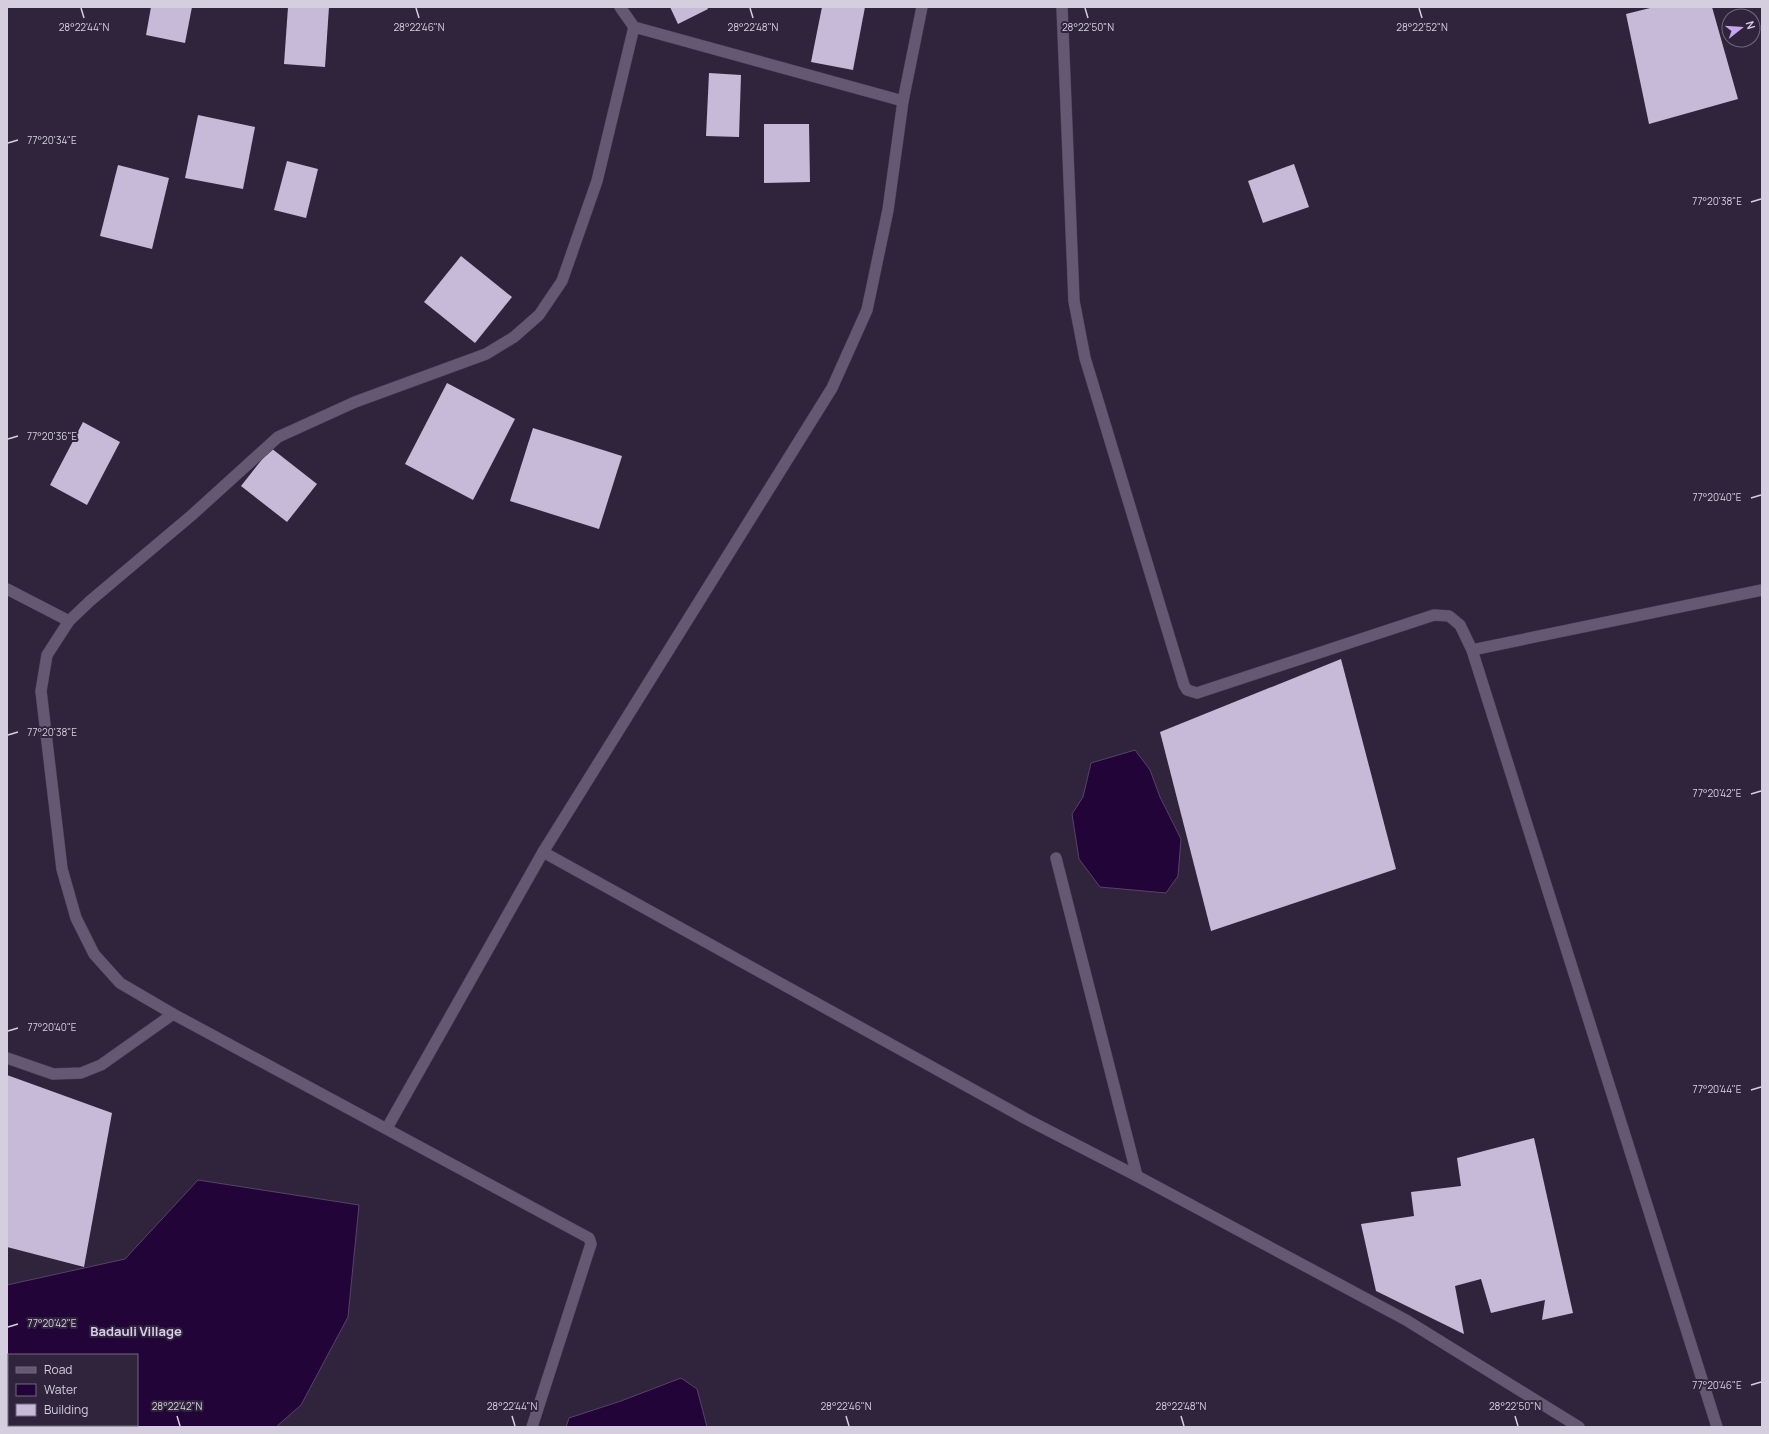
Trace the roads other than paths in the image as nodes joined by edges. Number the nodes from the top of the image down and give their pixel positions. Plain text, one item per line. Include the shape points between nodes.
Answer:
1 (620, 7) edge
2 (922, 7) edge
3 (1062, 7) edge
4 (634, 27) junction
5 (903, 101) junction
6 (7, 589) edge
7 (1762, 590) edge
8 (69, 621) junction
9 (1472, 650) junction
10 (543, 852) junction
11 (1056, 858) dead end
12 (173, 1014) junction
13 (7, 1058) edge
14 (387, 1128) junction
15 (1137, 1176) junction
16 (532, 1427) edge
17 (1579, 1427) edge
18 (1717, 1427) edge

1 - 4 street
2 - 5 street
3 - 9 street via 1074,301 1079,332 1184,686 1187,690 1197,693 1434,615 1449,616 1460,625
4 - 5 street
4 - 8 street via 597,181 562,281 539,314 514,337 486,354 355,402 278,438
5 - 10 street via 888,210 866,310 832,388
6 - 8 street
7 - 9 street
8 - 12 street via 47,655 42,691 62,869 76,918 94,954 120,983
9 - 18 street
10 - 14 street
10 - 15 street via 1028,1120
11 - 15 street
12 - 13 street via 101,1066 81,1073 53,1074
12 - 14 street
14 - 16 street via 589,1238 591,1244
15 - 17 street via 1406,1320

